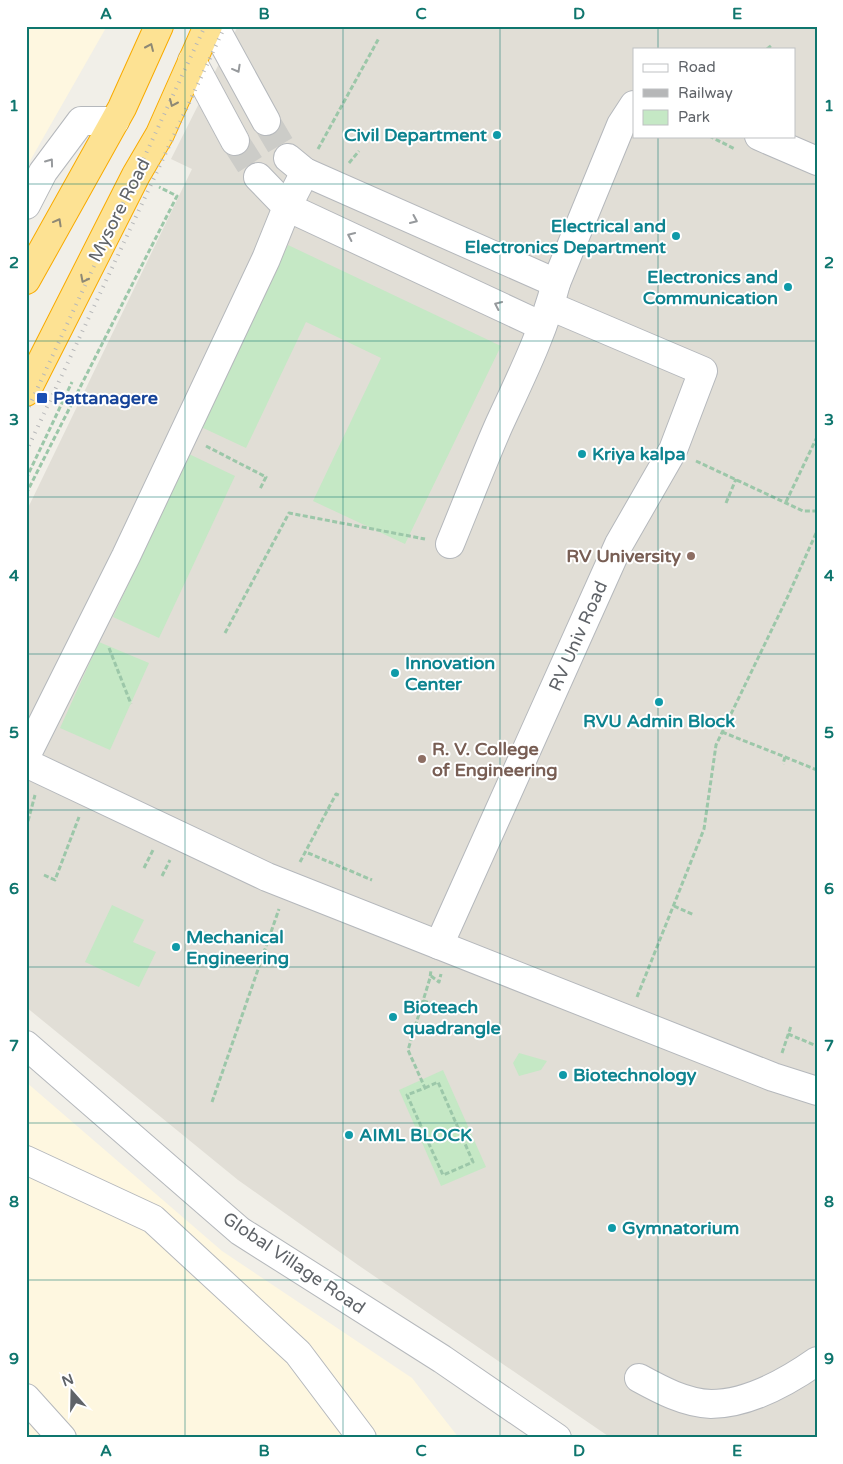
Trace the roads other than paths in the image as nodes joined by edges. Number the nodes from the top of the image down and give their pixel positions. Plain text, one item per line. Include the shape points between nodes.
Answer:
1 (159, 26) edge
2 (208, 26) edge
3 (214, 26) edge
4 (192, 61) junction
5 (633, 107) edge
6 (115, 121) junction
7 (266, 121) tunnel mouth
8 (764, 138) edge
9 (235, 142) tunnel mouth
10 (817, 160) edge
11 (258, 177) tunnel mouth
12 (26, 205) edge
13 (287, 207) junction
14 (26, 280) edge
15 (550, 305) junction
16 (26, 392) edge
17 (450, 544) road end
18 (26, 756) edge
19 (26, 763) edge
20 (441, 957) junction
21 (26, 1045) edge
22 (817, 1091) edge
23 (26, 1160) edge
24 (817, 1361) edge
25 (640, 1378) dead end
26 (26, 1398) edge
27 (62, 1438) edge
28 (362, 1438) edge
29 (557, 1438) edge

6 -> 1 highway
2 - 4 highway, Mysore Road
3 -> 7 street
4 - 9 street
4 -> 16 highway, Mysore Road via 160,134
5 - 15 street via 621,125
12 -> 6 street via 43,172 81,121
14 -> 6 highway
8 - 10 street
11 - 13 street
15 -> 13 street
13 -> 15 street via 296,165
13 - 18 street via 262,268
15 - 17 street via 531,357 497,429
15 - 20 street, RV Univ Road via 702,371 673,450 619,544
19 - 20 street
20 - 22 street via 628,1020
21 - 29 street, Global Village Road via 240,1231 442,1358
23 - 28 street via 153,1219 298,1353
24 - 25 street via 800,1374 740,1400 711,1404 663,1391
26 - 27 street

